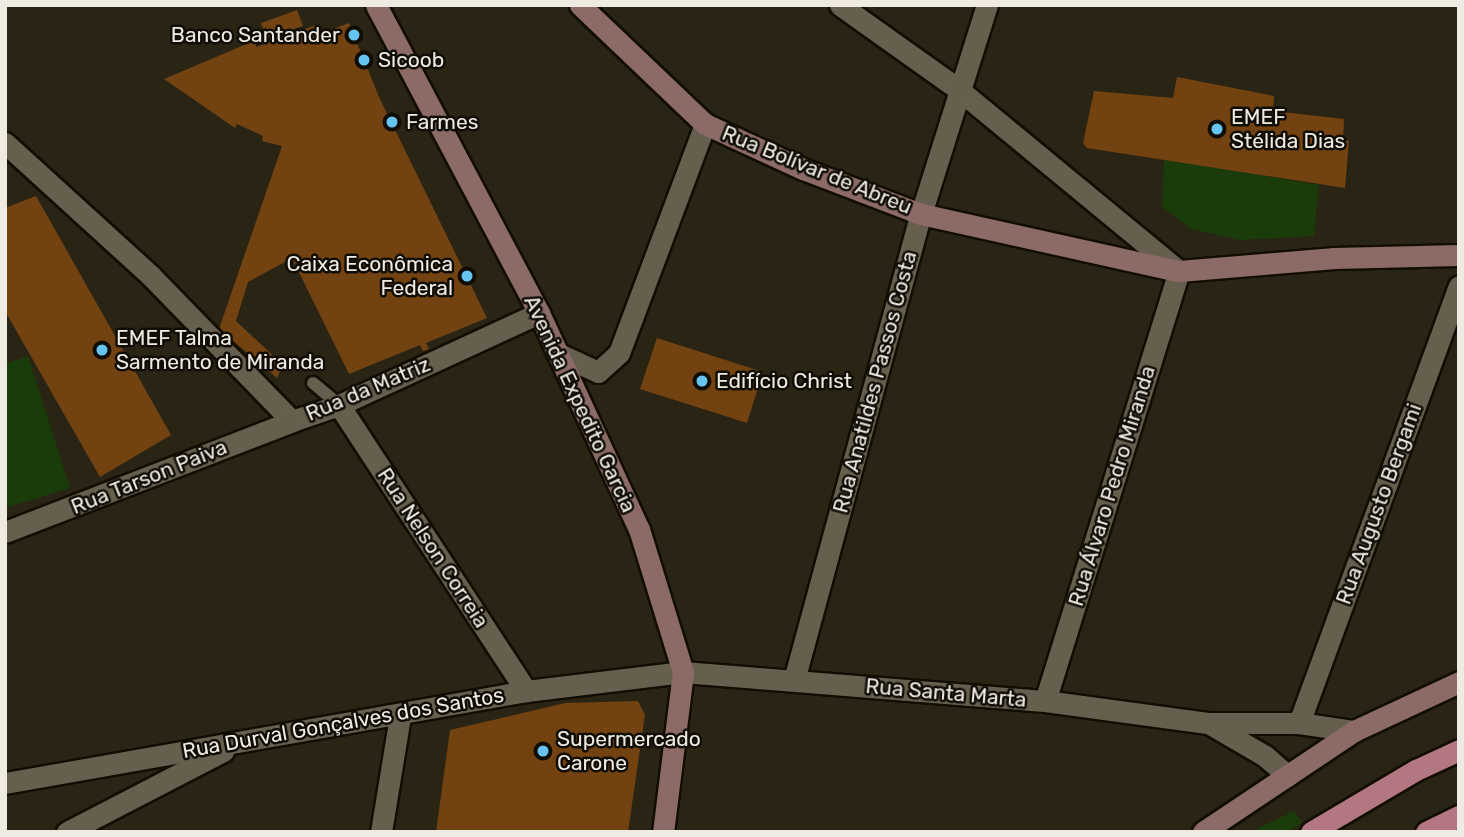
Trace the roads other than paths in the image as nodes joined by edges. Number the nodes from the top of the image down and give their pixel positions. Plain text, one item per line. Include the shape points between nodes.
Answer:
1 (376, 5) edge
2 (580, 5) edge
3 (840, 5) edge
4 (987, 5) edge
5 (958, 89) junction
6 (705, 124) junction
7 (5, 143) edge
8 (921, 214) junction
9 (1459, 255) edge
10 (1179, 271) junction
11 (1459, 286) edge
12 (539, 313) junction
13 (559, 354) junction
14 (313, 383) dead end
15 (339, 405) junction
16 (292, 421) junction
17 (5, 532) edge
18 (683, 673) junction
19 (794, 680) junction
20 (1459, 682) edge
21 (526, 691) junction
22 (1045, 701) junction
23 (400, 716) junction
24 (1209, 723) junction
25 (1298, 723) junction
26 (1354, 731) junction
27 (241, 741) junction
28 (1459, 750) edge
29 (1288, 776) junction
30 (5, 783) edge
31 (1459, 816) edge
32 (94, 826) edge
33 (67, 832) edge
34 (381, 832) edge
35 (663, 832) edge
36 (1203, 832) edge
37 (1311, 832) edge
38 (1426, 832) edge

1 - 12 main road, Avenida Expedito Garcia
2 - 6 main road, Rua Bolívar de Abreu
3 - 5 street
4 - 5 street, Rua Anatildes Passos Costa
5 - 8 street, Rua Anatildes Passos Costa
5 - 10 street
6 - 8 main road, Rua Bolívar de Abreu via 803,169
6 - 13 street via 619,353 598,372
7 - 16 street, Rua da Matriz via 150,275
8 - 10 main road, Rua Bolívar de Abreu
8 - 19 street, Rua Anatildes Passos Costa
9 - 10 main road, Rua Bolívar de Abreu via 1335,258
10 - 22 street, Rua Álvaro Pedro Miranda
11 - 25 street, Rua Augusto Bergami
12 - 13 main road, Avenida Expedito Garcia
12 - 15 street, Rua da Matriz
13 - 18 main road, Avenida Expedito Garcia via 639,529
14 - 15 lane
15 - 16 street, Rua da Matriz
15 - 21 street, Rua Nelson Correia
16 - 17 street, Rua Tarson Paiva
18 - 19 street, Rua Santa Marta
18 - 21 street, Rua Durval Gonçalves dos Santos
18 - 35 main road, Avenida Expedito Garcia
19 - 22 street, Rua Santa Marta
20 - 26 main road
21 - 23 street, Rua Durval Gonçalves dos Santos
22 - 24 street, Rua Santa Marta
23 - 27 street, Rua Durval Gonçalves dos Santos
23 - 34 street
24 - 25 street, Rua Santa Marta
24 - 29 street, Rua Santa Marta via 1265,756
25 - 26 street, Rua Santa Marta
26 - 29 main road
27 - 30 street, Rua Durval Gonçalves dos Santos
27 - 32 street
28 - 37 main road
29 - 36 main road
31 - 38 main road
32 - 33 street

